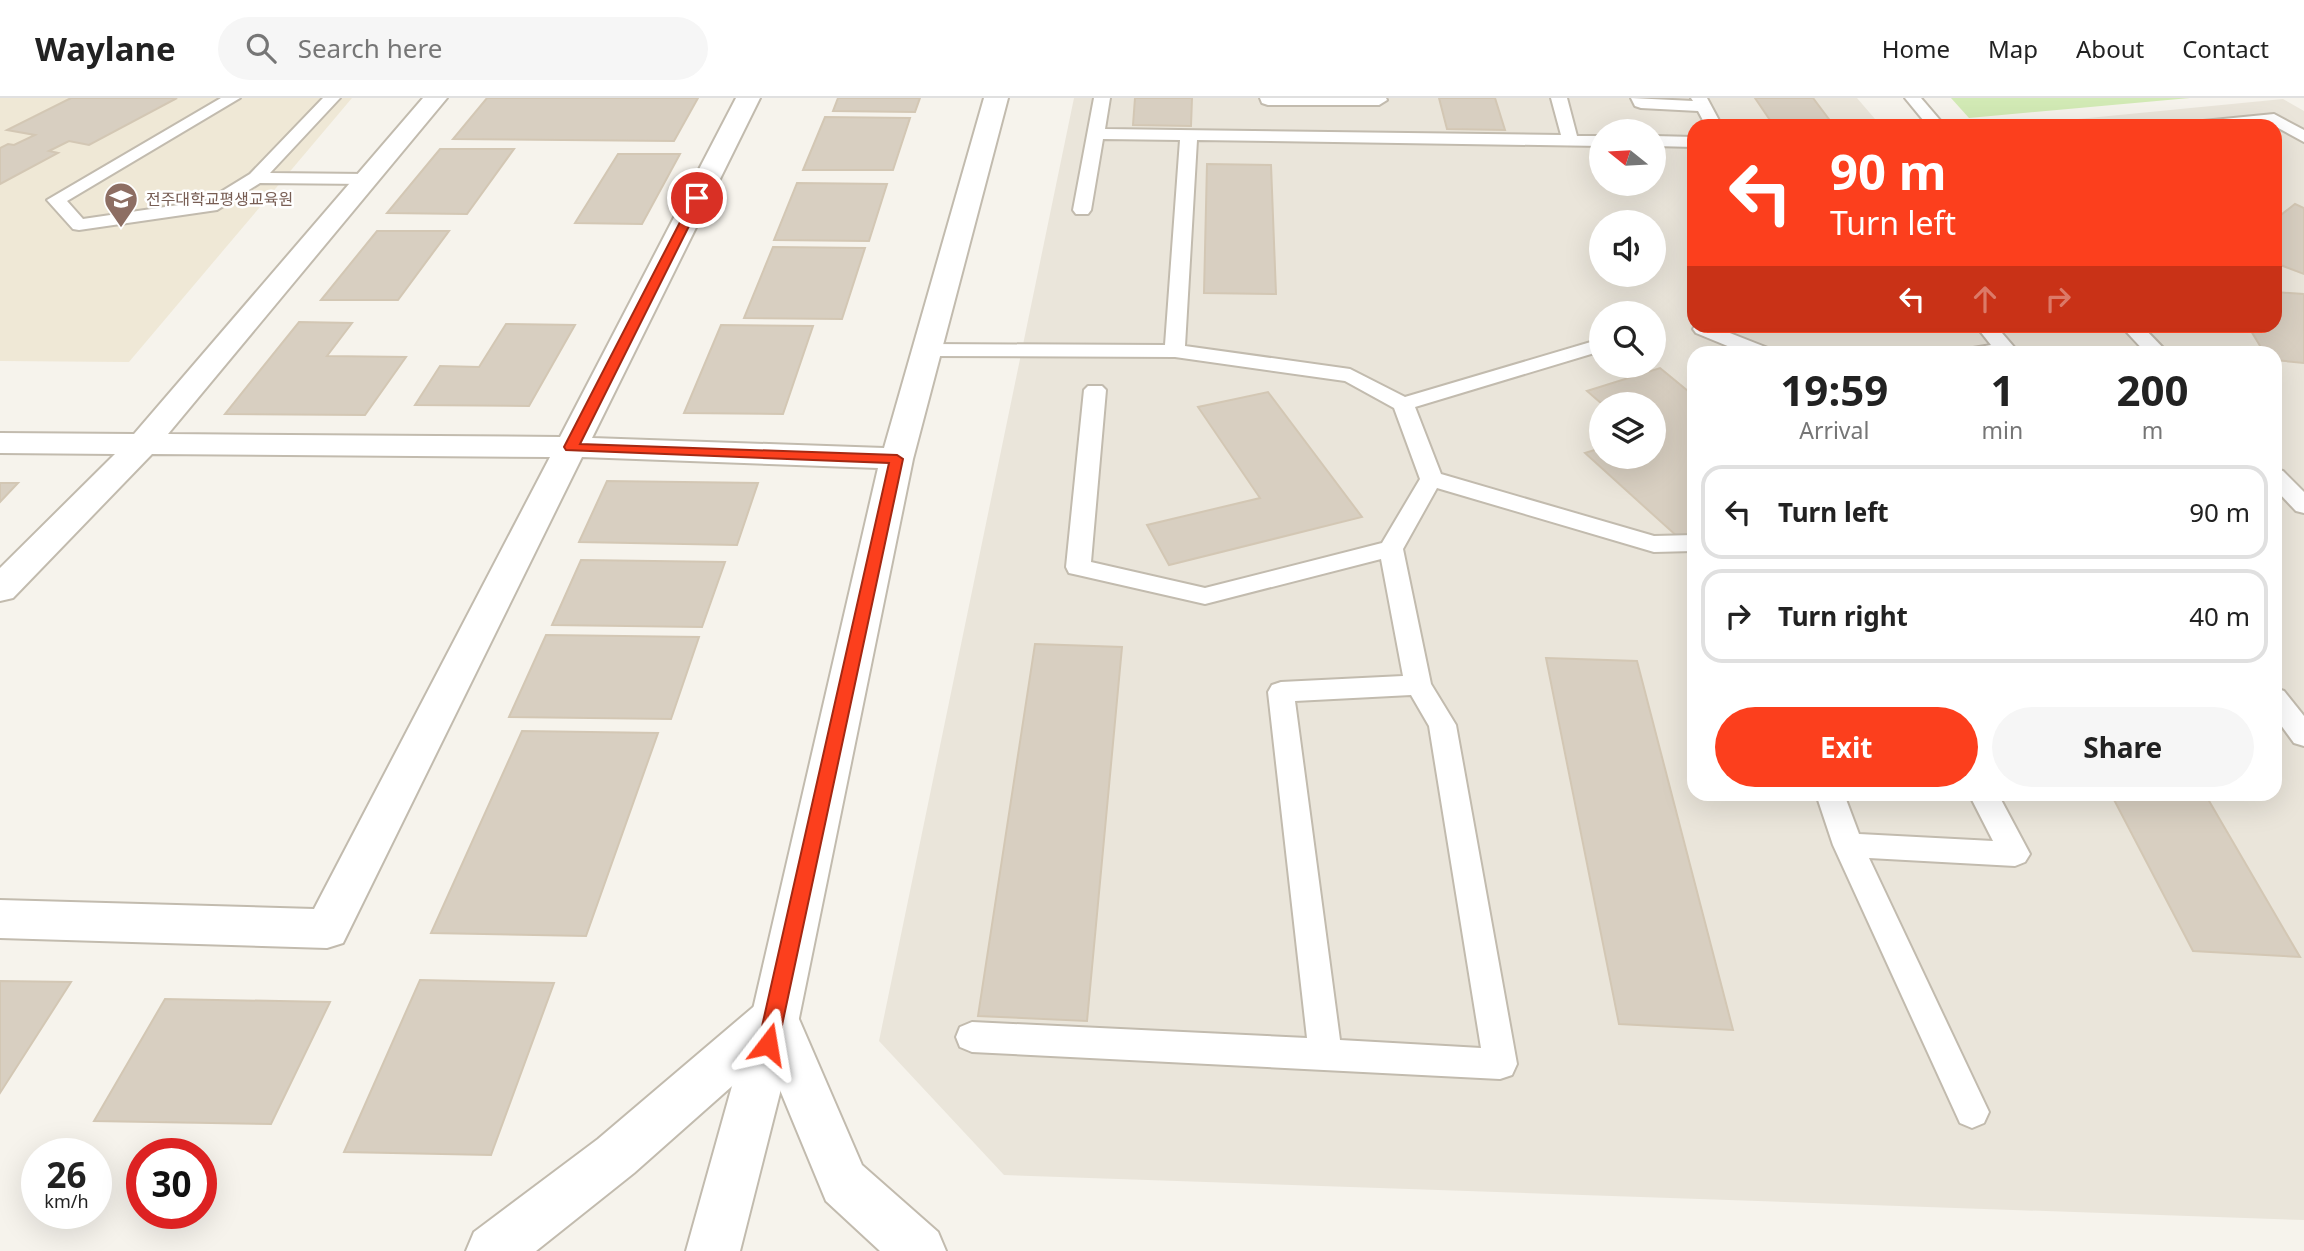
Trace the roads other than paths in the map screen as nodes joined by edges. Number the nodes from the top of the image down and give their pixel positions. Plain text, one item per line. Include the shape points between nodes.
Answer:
1 (232, 98) edge
2 (332, 98) edge
3 (435, 98) edge
4 (748, 98) edge
5 (996, 98) edge
6 (1102, 98) edge
7 (1268, 98) edge
8 (1559, 98) edge
9 (1639, 98) edge
10 (1913, 98) edge
11 (1701, 102) edge
12 (1380, 115) edge
13 (1710, 119) edge
14 (1931, 119) edge
15 (2282, 125) edge
16 (1096, 134) junction
17 (1189, 136) junction
18 (2304, 137) edge
19 (1570, 140) junction
20 (1589, 141) edge
21 (1666, 141) edge
22 (1687, 142) edge
23 (256, 178) junction
24 (366, 178) junction
25 (1082, 210) dead end
26 (1713, 333) edge
27 (2138, 333) edge
28 (1746, 346) edge
29 (2151, 346) edge
30 (1589, 349) edge
31 (928, 350) junction
32 (1175, 351) junction
33 (1095, 390) dead end
34 (1403, 404) junction
35 (0, 443) edge
36 (141, 446) junction
37 (571, 447) junction
38 (897, 459) junction
39 (1432, 479) junction
40 (2282, 483) edge
41 (2304, 506) edge
42 (1687, 543) edge
43 (1391, 549) junction
44 (0, 589) edge
45 (1418, 685) junction
46 (2282, 707) edge
47 (2304, 736) edge
48 (1833, 801) edge
49 (1987, 801) edge
50 (1849, 845) junction
51 (0, 919) edge
52 (775, 1018) junction
53 (972, 1037) dead end
54 (1325, 1054) junction
55 (1972, 1112) dead end
56 (493, 1251) edge
57 (713, 1251) edge
58 (919, 1251) edge

1 - 23 lane via 56,200 79,225 211,206
2 - 23 lane
3 - 24 street
4 - 37 street
5 - 31 street
6 - 16 lane
7 - 12 lane
8 - 19 lane
9 - 11 lane via 1641,103
10 - 14 lane
11 - 13 lane
12 - 17 lane
12 - 19 lane
15 - 18 lane
16 - 17 lane
16 - 25 lane
17 - 32 lane
19 - 20 lane
21 - 22 lane
23 - 24 lane
24 - 36 street
26 - 28 lane
27 - 29 lane
30 - 34 lane
31 - 32 lane
31 - 38 street
32 - 34 lane via 1350,375
33 - 43 lane via 1078,567 1205,596
34 - 39 lane
35 - 36 street
36 - 37 street
36 - 44 street
37 - 38 street
37 - 51 street via 327,929
38 - 52 street
39 - 42 lane via 1654,544
39 - 43 lane
40 - 41 lane
43 - 45 lane
45 - 54 lane via 1281,692
45 - 54 lane via 1442,725 1500,1064
46 - 47 lane
48 - 50 lane
49 - 50 lane via 2015,854
50 - 55 lane
52 - 56 street via 616,1156
52 - 57 street
52 - 58 street via 844,1183
53 - 54 lane

